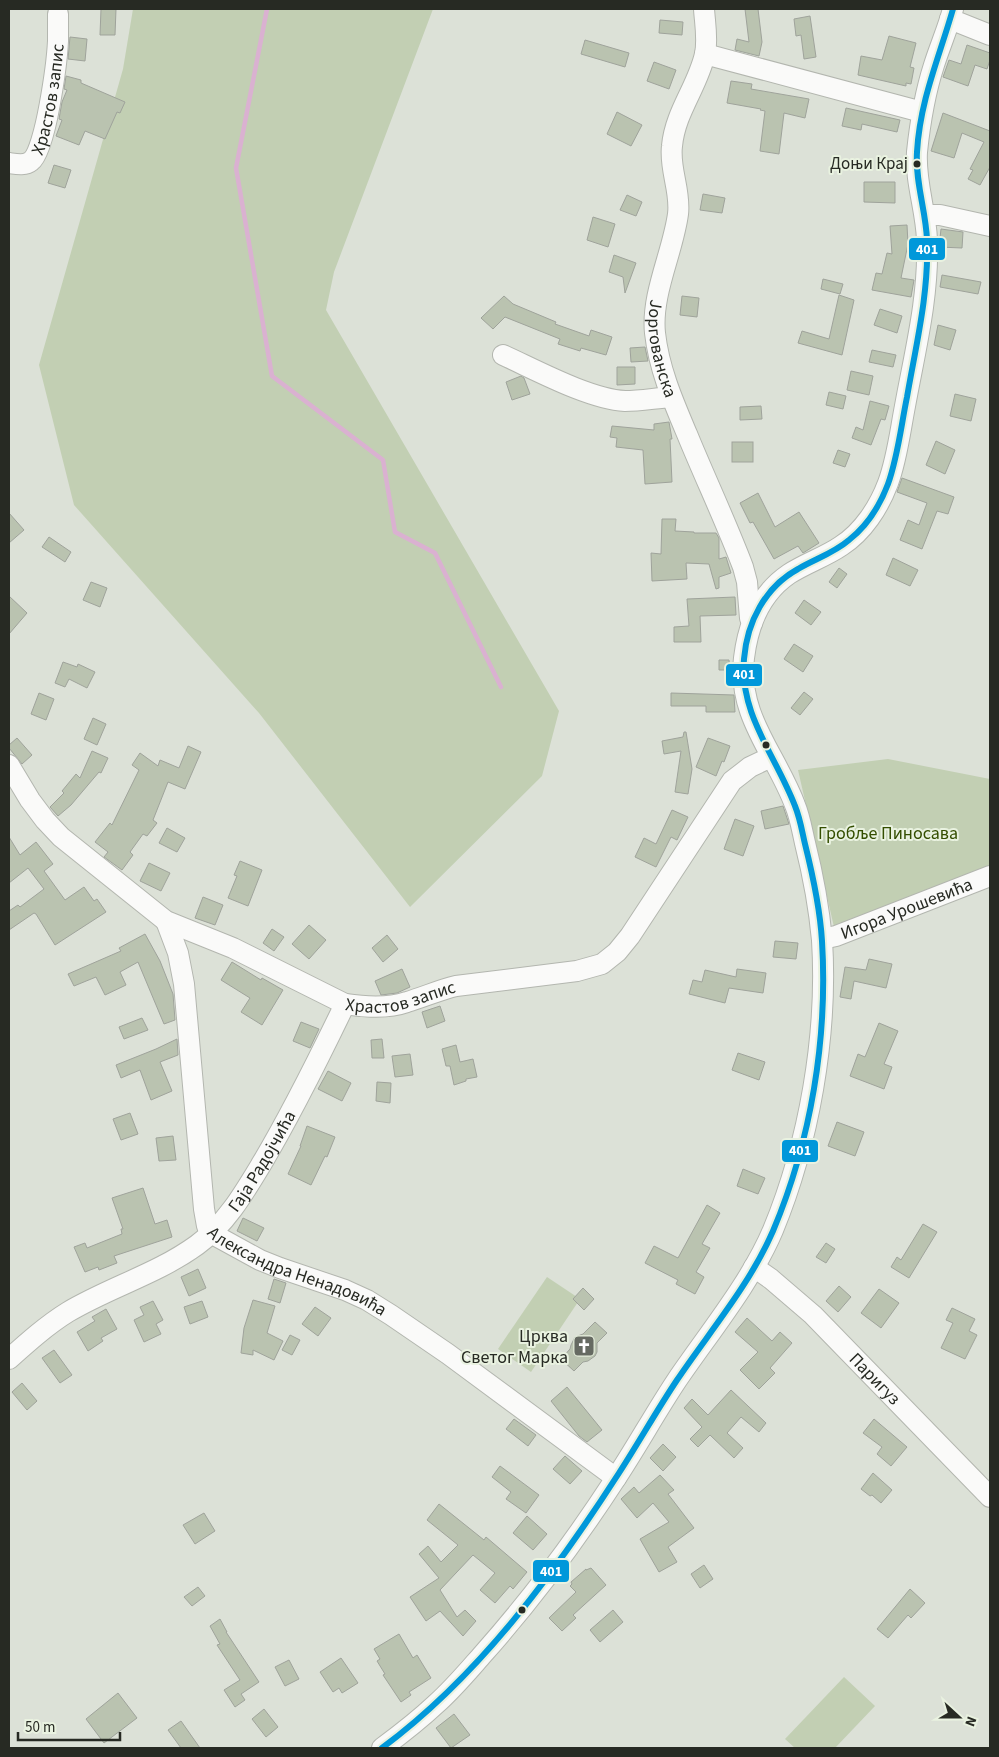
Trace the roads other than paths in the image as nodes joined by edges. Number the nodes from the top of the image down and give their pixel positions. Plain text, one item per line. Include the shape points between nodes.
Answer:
1 (704, 9) edge
2 (58, 14) dead end
3 (951, 14) edge
4 (990, 35) edge
5 (705, 54) junction
6 (922, 112) junction
7 (9, 163) edge
8 (925, 215) junction
9 (990, 226) edge
10 (503, 355) dead end
11 (671, 397) junction
12 (752, 623) junction
13 (771, 757) junction
14 (9, 765) edge
15 (990, 876) edge
16 (166, 921) junction
17 (202, 934) junction
18 (822, 939) junction
19 (178, 953) junction
20 (345, 1004) junction
21 (212, 1233) junction
22 (754, 1268) junction
23 (9, 1359) edge
24 (616, 1478) junction
25 (990, 1496) edge
26 (382, 1748) edge

1 - 5 street, Јоргованска
2 - 7 street, Храстов запис via 58,42 46,126 32,160 22,164
3 - 4 street
3 - 6 street
5 - 6 street
5 - 11 street, Јоргованска via 677,119 671,152 678,213 659,290 655,332
6 - 8 street via 917,167
8 - 9 street via 940,215
8 - 12 street via 928,270 924,304 899,442 888,484 872,515 855,535 842,546 779,582 760,604
10 - 11 street via 601,397 625,401
11 - 12 street, Јоргованска via 743,567
12 - 13 street via 742,677 752,719
13 - 18 street via 797,810 814,879
13 - 20 street, Храстов запис via 750,767 732,782 630,936 602,964 577,971 456,986 395,1005
14 - 16 street, Храстов запис via 30,800 61,837
15 - 18 street, Игора Урошевића
16 - 17 street, Храстов запис
16 - 19 street, Александра Ненадовића
17 - 19 street
17 - 20 street, Храстов запис
18 - 22 street via 821,1005 811,1104 784,1200
19 - 21 street, Александра Ненадовића via 184,984 205,1220
20 - 21 street, Гаја Радојчића via 272,1145 228,1216
21 - 23 street, Гаја Радојчића via 170,1263 69,1311
21 - 24 street, Александра Ненадовића via 260,1260 367,1300 448,1354
22 - 24 street
22 - 25 street, Паригуз via 771,1278 813,1315
24 - 26 street via 504,1631 439,1701

